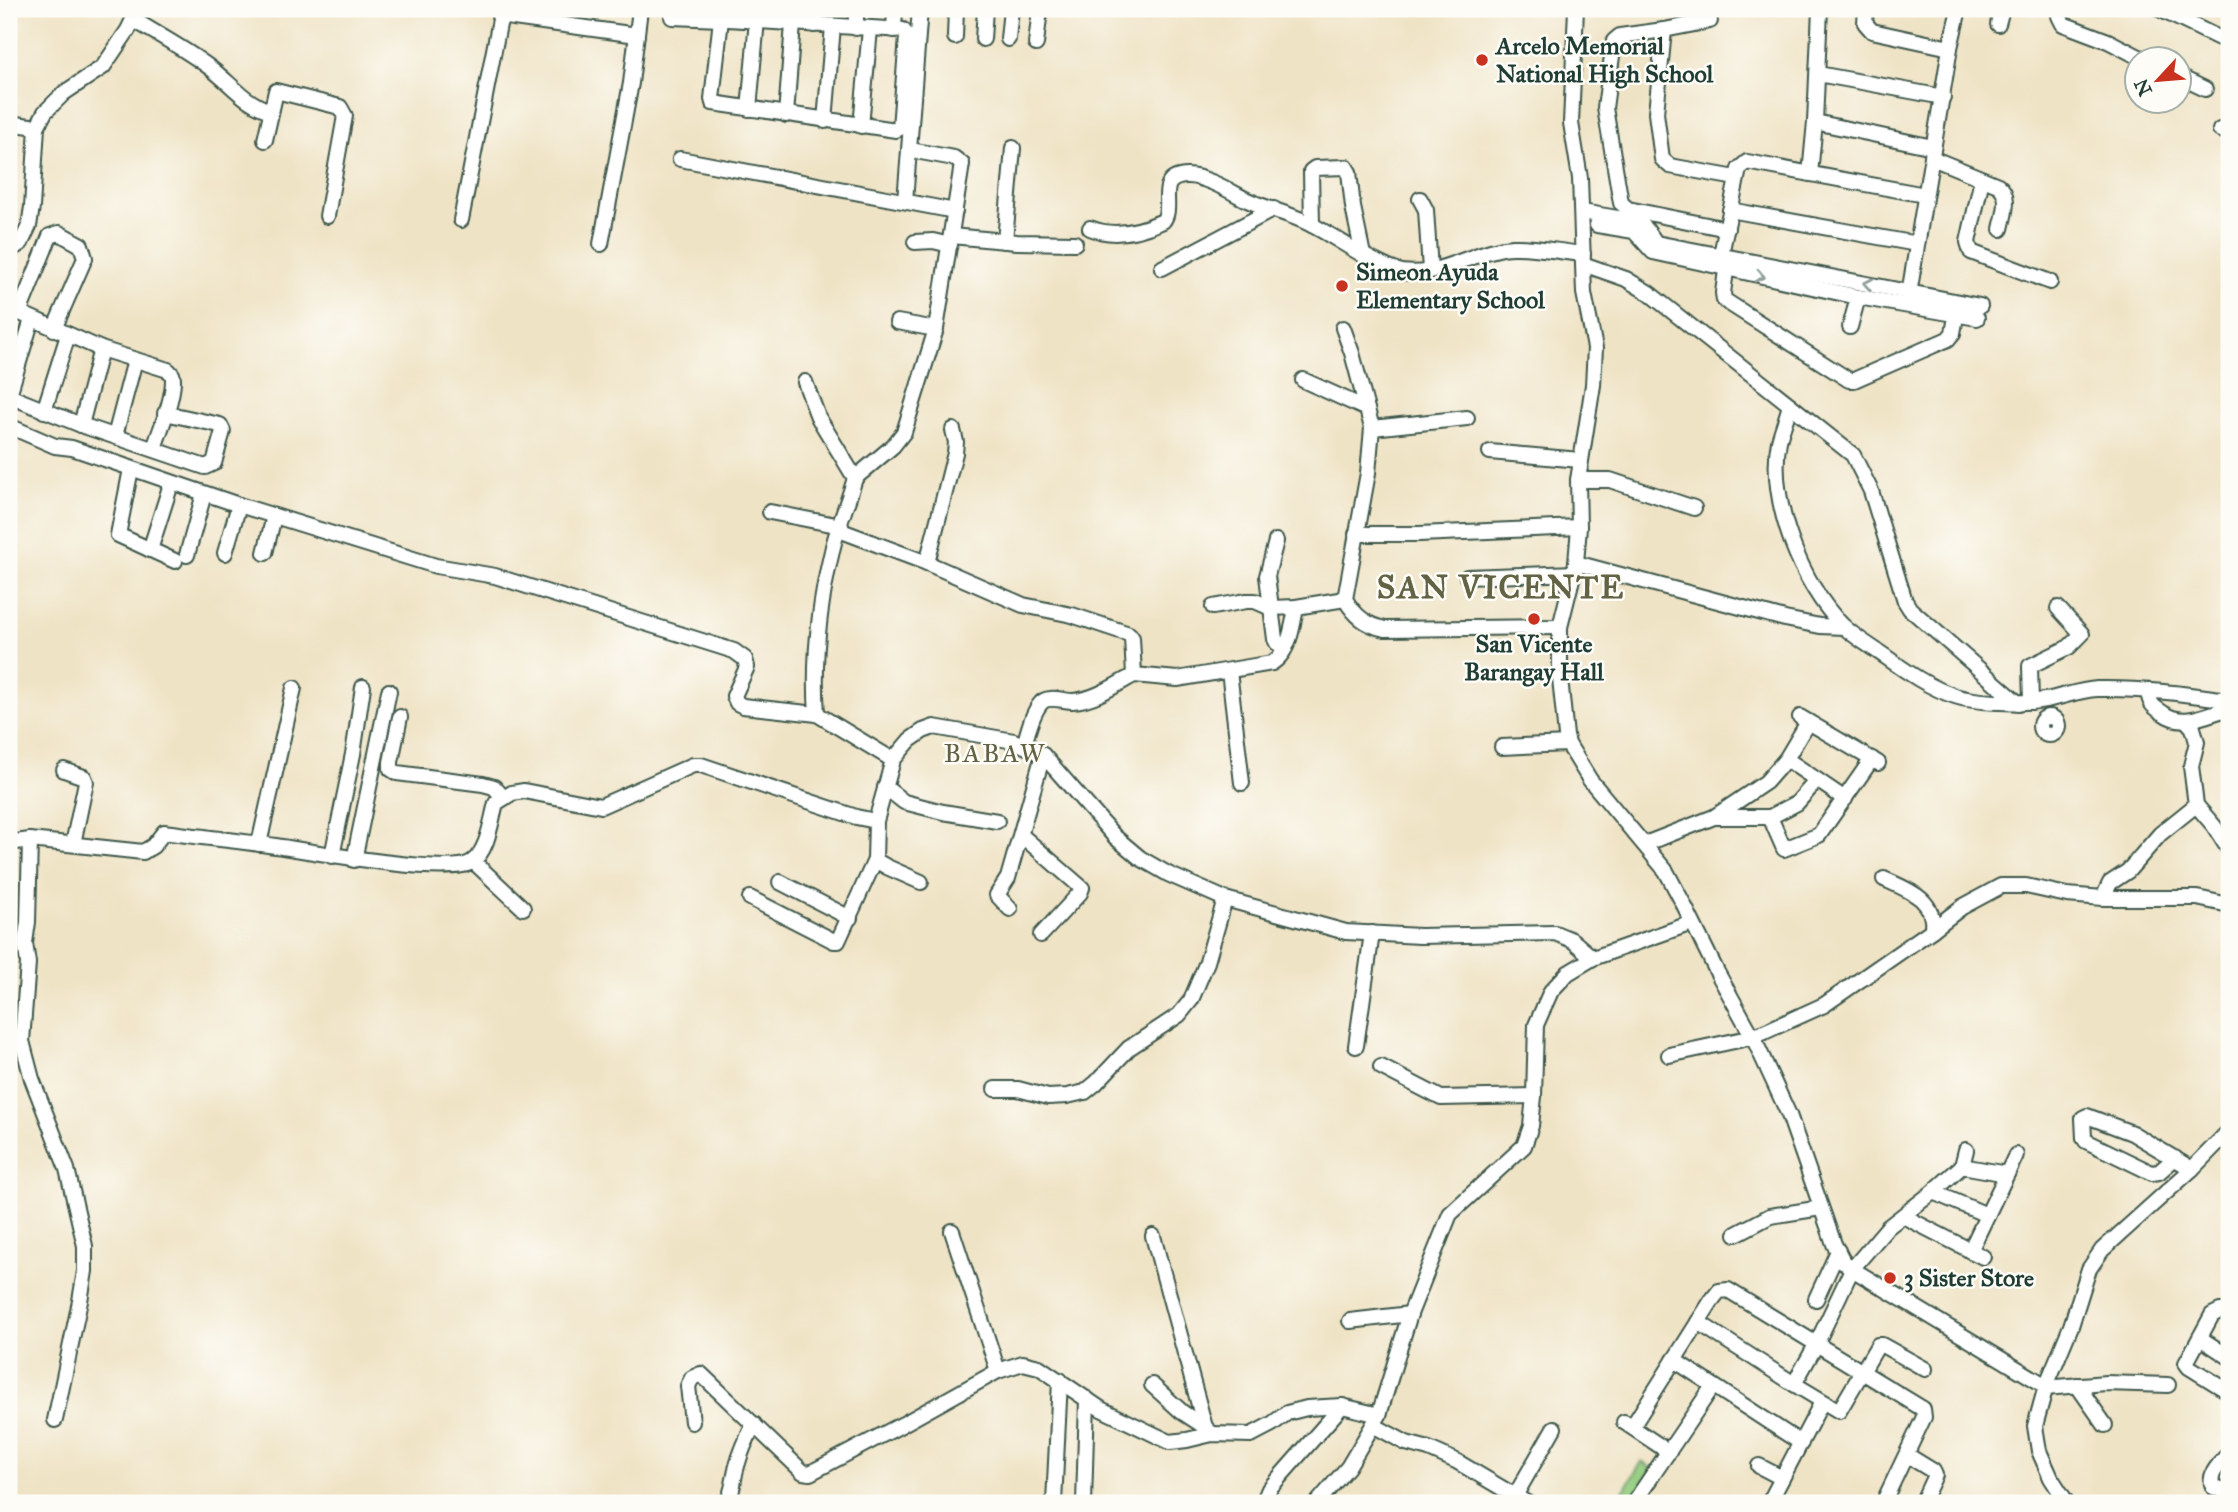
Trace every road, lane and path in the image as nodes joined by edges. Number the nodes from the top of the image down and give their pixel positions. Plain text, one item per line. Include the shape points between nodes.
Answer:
1 (640, 9) edge
2 (816, 9) edge
3 (856, 9) edge
4 (895, 9) edge
5 (920, 9) edge
6 (956, 9) edge
7 (985, 9) edge
8 (1011, 9) edge
9 (1040, 9) edge
10 (1576, 9) edge
11 (1820, 9) edge
12 (1866, 9) edge
13 (1959, 9) edge
14 (2001, 9) edge
15 (2060, 9) edge
16 (2160, 9) edge
17 (501, 12) edge
18 (721, 14) edge
19 (136, 15) edge
20 (758, 15) edge
21 (673, 17) dead end
22 (784, 18) edge
23 (1710, 22) dead end
24 (1998, 24) dead end
25 (814, 25) junction
26 (833, 26) junction
27 (863, 28) junction
28 (894, 30) junction
29 (1664, 30) junction
30 (638, 35) junction
31 (956, 37) dead end
32 (2219, 38) dead end
33 (984, 39) dead end
34 (1008, 39) dead end
35 (1036, 44) dead end
36 (1950, 48) junction
37 (2122, 48) edge
38 (1818, 74) junction
39 (2192, 82) edge
40 (2206, 89) dead end
41 (1943, 97) junction
42 (749, 109) junction
43 (270, 111) junction
44 (786, 115) junction
45 (825, 121) junction
46 (1815, 122) junction
47 (9, 123) edge
48 (861, 126) junction
49 (37, 127) junction
50 (265, 140) dead end
51 (1013, 148) dead end
52 (910, 150) junction
53 (1933, 153) junction
54 (680, 159) dead end
55 (1810, 174) junction
56 (1736, 178) junction
57 (1982, 179) junction
58 (1925, 195) junction
59 (1420, 199) dead end
60 (905, 201) junction
61 (1274, 209) junction
62 (1730, 210) junction
63 (955, 211) junction
64 (327, 216) dead end
65 (1582, 217) junction
66 (461, 219) dead end
67 (1312, 225) junction
68 (1090, 228) dead end
69 (1727, 229) junction
70 (2001, 229) dead end
71 (951, 241) junction
72 (1005, 241) junction
73 (915, 243) dead end
74 (1075, 243) dead end
75 (601, 244) dead end
76 (1917, 244) junction
77 (9, 251) edge
78 (1363, 255) junction
79 (1583, 259) junction
80 (1723, 262) junction
81 (1162, 268) dead end
82 (1430, 270) junction
83 (2050, 282) dead end
84 (1858, 297) junction
85 (1908, 299) junction
86 (1958, 308) junction
87 (1979, 312) dead end
88 (20, 313) edge
89 (897, 322) dead end
90 (1850, 327) dead end
91 (1343, 328) dead end
92 (936, 329) junction
93 (61, 332) junction
94 (102, 349) junction
95 (14, 357) edge
96 (135, 360) junction
97 (1303, 380) dead end
98 (805, 382) dead end
99 (9, 396) edge
100 (1790, 405) junction
101 (1367, 409) junction
102 (44, 411) junction
103 (165, 413) junction
104 (1467, 418) dead end
105 (82, 425) junction
106 (9, 426) edge
107 (1372, 428) junction
108 (953, 430) dead end
109 (115, 436) junction
110 (154, 449) junction
111 (1490, 452) dead end
112 (1580, 460) junction
113 (131, 469) junction
114 (855, 478) junction
115 (1578, 480) junction
116 (172, 484) junction
117 (204, 494) junction
118 (239, 505) junction
119 (1694, 508) dead end
120 (770, 512) dead end
121 (274, 516) junction
122 (1579, 527) junction
123 (840, 528) junction
124 (1356, 534) junction
125 (1276, 541) dead end
126 (150, 550) junction
127 (265, 553) dead end
128 (225, 554) dead end
129 (927, 563) junction
130 (1576, 568) junction
131 (1467, 577) dead end
132 (1345, 599) junction
133 (1213, 607) dead end
134 (1296, 607) junction
135 (1270, 608) junction
136 (2058, 608) dead end
137 (1560, 627) junction
138 (1844, 627) junction
139 (1285, 647) junction
140 (1229, 671) junction
141 (1134, 675) junction
142 (363, 687) dead end
143 (294, 688) dead end
144 (389, 691) dead end
145 (2148, 692) junction
146 (2229, 700) edge
147 (2030, 702) junction
148 (2229, 708) edge
149 (817, 714) junction
150 (400, 717) dead end
151 (2046, 718) dead end
152 (2186, 720) junction
153 (354, 743) junction
154 (1568, 744) junction
155 (1024, 745) junction
156 (377, 747) junction
157 (1502, 747) dead end
158 (1043, 755) junction
159 (1786, 759) junction
160 (893, 760) junction
161 (64, 770) dead end
162 (1817, 780) junction
163 (1242, 783) dead end
164 (885, 787) junction
165 (503, 797) junction
166 (1844, 799) junction
167 (2196, 805) junction
168 (1714, 817) junction
169 (1770, 817) junction
170 (876, 821) junction
171 (997, 821) dead end
172 (1021, 835) junction
173 (30, 840) junction
174 (9, 843) edge
175 (73, 844) junction
176 (259, 844) junction
177 (1645, 844) junction
178 (2229, 850) edge
179 (332, 856) junction
180 (354, 860) junction
181 (875, 860) junction
182 (472, 862) junction
183 (1884, 879) dead end
184 (780, 882) dead end
185 (921, 882) dead end
186 (750, 898) dead end
187 (2104, 898) junction
188 (1225, 899) junction
189 (2228, 900) edge
190 (523, 908) dead end
191 (1010, 909) dead end
192 (850, 918) junction
193 (1692, 923) junction
194 (1932, 930) junction
195 (1372, 933) junction
196 (1041, 935) dead end
197 (1593, 958) junction
198 (1753, 1037) junction
199 (1356, 1046) dead end
200 (1669, 1055) dead end
201 (1381, 1067) dead end
202 (995, 1089) dead end
203 (1534, 1096) junction
204 (2229, 1131) edge
205 (1966, 1150) dead end
206 (2016, 1155) dead end
207 (2175, 1158) junction
208 (1962, 1166) junction
209 (2192, 1169) junction
210 (2007, 1174) junction
211 (1933, 1192) junction
212 (1821, 1208) junction
213 (1903, 1216) junction
214 (1987, 1216) junction
215 (952, 1231) dead end
216 (1736, 1234) dead end
217 (1153, 1236) dead end
218 (1838, 1251) junction
219 (1852, 1269) junction
220 (1816, 1299) dead end
221 (2229, 1312) edge
222 (1410, 1314) junction
223 (1350, 1321) dead end
224 (1698, 1322) junction
225 (2200, 1338) junction
226 (1816, 1345) junction
227 (2229, 1357) edge
228 (1674, 1360) junction
229 (1924, 1369) dead end
230 (998, 1371) junction
231 (1862, 1371) junction
232 (1060, 1380) junction
233 (1794, 1384) junction
234 (1152, 1385) dead end
235 (2077, 1385) junction
236 (2168, 1385) dead end
237 (1713, 1386) junction
238 (2046, 1387) junction
239 (2229, 1390) edge
240 (1087, 1399) junction
241 (1822, 1402) junction
242 (1342, 1406) junction
243 (55, 1420) dead end
244 (1376, 1420) junction
245 (692, 1422) dead end
246 (754, 1424) junction
247 (2105, 1425) dead end
248 (1554, 1428) dead end
249 (1209, 1430) junction
250 (1801, 1443) junction
251 (1669, 1452) junction
252 (2229, 1453) edge
253 (1908, 1455) junction
254 (1759, 1466) dead end
255 (1782, 1478) junction
256 (2229, 1493) edge
257 (1521, 1500) edge
258 (1635, 1502) edge
259 (726, 1503) edge
260 (1054, 1503) edge
261 (1084, 1503) edge
262 (1263, 1503) edge
263 (1317, 1503) edge
264 (1769, 1503) edge
265 (1883, 1503) edge
266 (1922, 1503) edge
267 (2067, 1503) edge

1 - 30 street
2 - 25 street
3 - 27 street
4 - 28 street
5 - 52 street
6 - 31 street
7 - 33 street
8 - 34 street
9 - 35 street
10 - 65 street via 1571,123
11 - 38 street
12 - 36 street via 1865,23 1872,31
13 - 36 street
14 - 24 street
15 - 37 street via 2063,24
16 - 32 street
17 - 30 street
17 - 66 street
18 - 20 street
18 - 21 street
18 - 42 street via 712,101
19 - 43 street via 255,106
19 - 49 street via 103,67 64,93
20 - 22 street
20 - 42 street
22 - 25 street
22 - 44 street
23 - 29 street
25 - 26 street
26 - 27 street
26 - 45 street
27 - 28 street
27 - 48 street
28 - 48 street via 903,30 907,36 901,125 896,130
29 - 56 street via 1656,113 1662,159 1670,166
29 - 69 street via 1620,36 1614,41 1605,108 1621,203 1628,209
30 - 75 street
36 - 41 street
38 - 41 street
38 - 46 street
39 - 40 street
41 - 53 street
42 - 44 street
43 - 50 street
43 - 64 street via 276,91 343,111
44 - 45 street
45 - 48 street
46 - 53 street
46 - 55 street
47 - 49 street
49 - 77 street via 29,226 21,243
51 - 72 street
52 - 60 street
52 - 63 street via 961,162
53 - 57 street
53 - 58 street
54 - 60 street
55 - 56 street via 1747,162
55 - 58 street
56 - 62 street
57 - 70 street via 2006,194
57 - 83 street via 1969,249 1973,255
58 - 76 street
59 - 82 street via 1426,210
60 - 63 street
61 - 67 street
61 - 68 street via 1195,176 1184,176 1167,188 1169,209 1163,220 1121,233
61 - 81 street
62 - 69 street
62 - 76 street
63 - 71 street
65 - 79 street
65 - 80 street via 1635,220 1655,243
67 - 78 street
67 - 78 street via 1311,171 1346,167
69 - 80 street
71 - 72 street
71 - 73 street
71 - 92 street
72 - 74 street
76 - 85 street
78 - 82 street via 1396,271
79 - 82 street via 1514,247
79 - 100 street via 1650,293
79 - 112 street via 1584,293 1595,348
80 -> 84 street
85 -> 80 street
80 - 86 street via 1727,303 1849,380 1948,339
84 - 85 street
84 - 90 street
85 - 86 street
86 - 87 street
88 - 93 street
88 - 93 street via 50,236 59,233 81,245 85,258
88 - 95 street
89 - 92 street
91 - 101 street
92 - 114 street via 904,432
93 - 94 street
93 - 102 street
94 - 96 street
94 - 105 street
95 - 99 street
96 - 103 street via 172,374
96 - 109 street
97 - 101 street
98 - 114 street via 818,417
99 - 102 street
100 - 138 street via 1778,466 1788,535 1803,572
100 - 147 street via 1853,455 1871,491 1910,609
101 - 107 street
102 - 105 street
103 - 110 street
103 - 110 street via 220,425 223,431 214,463 205,467
104 - 107 street
105 - 109 street
106 - 113 street via 55,446
107 - 124 street
108 - 129 street via 955,453
109 - 110 street
111 - 112 street
112 - 115 street
113 - 116 street
113 - 126 street via 117,532
114 - 123 street
115 - 119 street via 1610,480
115 - 122 street
116 - 117 street
116 - 126 street
117 - 118 street
117 - 126 street via 181,558
118 - 121 street
118 - 128 street
120 - 123 street
121 - 127 street
121 - 149 street via 436,565 495,576 734,651 747,667 734,696 737,703
122 - 124 street
122 - 130 street
123 - 129 street
123 - 149 street via 816,644
124 - 132 street
125 - 135 street via 1267,576
129 - 141 street via 1023,605 1129,634
130 - 131 street
130 - 137 street
130 - 138 street via 1785,620
132 - 134 street
132 - 137 street via 1360,619 1385,629
133 - 135 street via 1246,601
134 - 135 street
134 - 139 street
135 - 139 street via 1275,639
136 - 147 street via 2082,634 2069,647 2030,666
137 - 154 street
138 - 147 street via 1923,681 1956,697
139 - 140 street via 1272,663
140 - 141 street via 1177,679
140 - 163 street
141 - 155 street via 1091,697 1042,701
142 - 153 street
143 - 176 street
144 - 156 street
145 - 146 street
145 - 147 street via 2094,689
145 - 152 street via 2154,708 2170,719
147 - 151 street
148 - 152 street
149 - 160 street
150 - 165 street via 391,769 483,783
152 - 167 street via 2197,742 2191,766
153 - 156 street
153 - 179 street
154 - 157 street
154 - 177 street via 1590,780
155 - 158 street
155 - 160 street via 934,727 910,740
156 - 180 street
158 - 172 street
158 - 188 street via 1140,858
159 - 162 street
159 - 166 street via 1804,719 1875,761
159 - 168 street via 1769,780
160 - 164 street
161 - 175 street via 86,782
162 - 166 street
162 - 169 street via 1797,803
164 - 170 street
164 - 171 street via 904,802 937,803
165 - 170 street via 524,792 601,806 701,765
165 - 182 street via 496,803 482,850
166 - 169 street via 1819,835 1786,849
167 - 178 street
167 - 187 street via 2110,883
168 - 169 street
168 - 177 street
170 - 181 street
172 - 191 street via 1008,878 997,895
172 - 196 street via 1082,888
173 - 174 street
173 - 175 street
173 - 243 street via 22,1041 66,1169 85,1246 80,1301
175 - 176 street via 143,852 164,832
176 - 179 street
177 - 193 street via 1666,871
179 - 180 street
180 - 182 street via 447,866
181 - 185 street
181 - 192 street
182 - 190 street
183 - 194 street via 1923,900 1933,921
184 - 192 street
186 - 192 street via 836,942
187 - 189 street
187 - 194 street via 2001,886 1962,906
188 - 195 street via 1346,932
188 - 202 street via 1207,962 1185,1009 1129,1048 1096,1083 1077,1095 1048,1097
193 - 197 street
193 - 198 street
194 - 198 street via 1824,1005
195 - 197 street via 1555,933
195 - 199 street
197 - 203 street via 1551,990 1541,1013 1536,1025
198 - 200 street
198 - 212 street via 1789,1115
201 - 203 street via 1441,1098
203 - 222 street via 1524,1146 1450,1214
204 - 209 street
205 - 208 street
206 - 210 street
207 - 207 street via 2132,1133 2083,1118 2086,1141 2152,1174
207 - 209 street
208 - 210 street
208 - 211 street
209 - 238 street via 2102,1250 2089,1269
210 - 214 street
211 - 213 street
211 - 214 street
212 - 216 street via 1770,1216
212 - 218 street
213 - 214 street via 1976,1254
213 - 219 street
215 - 230 street
217 - 249 street
218 - 219 street
218 - 220 street
219 - 226 street
219 - 238 street
221 - 225 street via 2212,1315
222 - 223 street
222 - 244 street
224 - 226 street via 1724,1290
224 - 228 street
224 - 233 street
225 - 227 street
225 - 239 street via 2186,1363
226 - 231 street
226 - 233 street
228 - 237 street
228 - 251 street via 1628,1424
229 - 231 street via 1880,1344
230 - 232 street via 1023,1363
230 - 246 street via 810,1473 803,1472
231 - 241 street via 1840,1409
231 - 253 street via 1925,1413
232 - 240 street
232 - 260 street
233 - 241 street
234 - 249 street
235 - 236 street
235 - 238 street
235 - 247 street
237 - 250 street
237 - 251 street
238 - 267 street via 2035,1426 2039,1451
240 - 249 street via 1170,1442
240 - 261 street
241 - 250 street
242 - 244 street
242 - 249 street via 1287,1413 1251,1435
242 - 262 street via 1269,1489
244 - 257 street via 1406,1443 1456,1461
244 - 263 street via 1348,1467
245 - 246 street via 688,1386 701,1374
246 - 259 street
248 - 257 street
250 - 255 street
251 - 258 street
252 - 256 street via 2211,1481 2213,1488
253 - 265 street
253 - 266 street via 1935,1475
254 - 255 street
255 - 264 street

